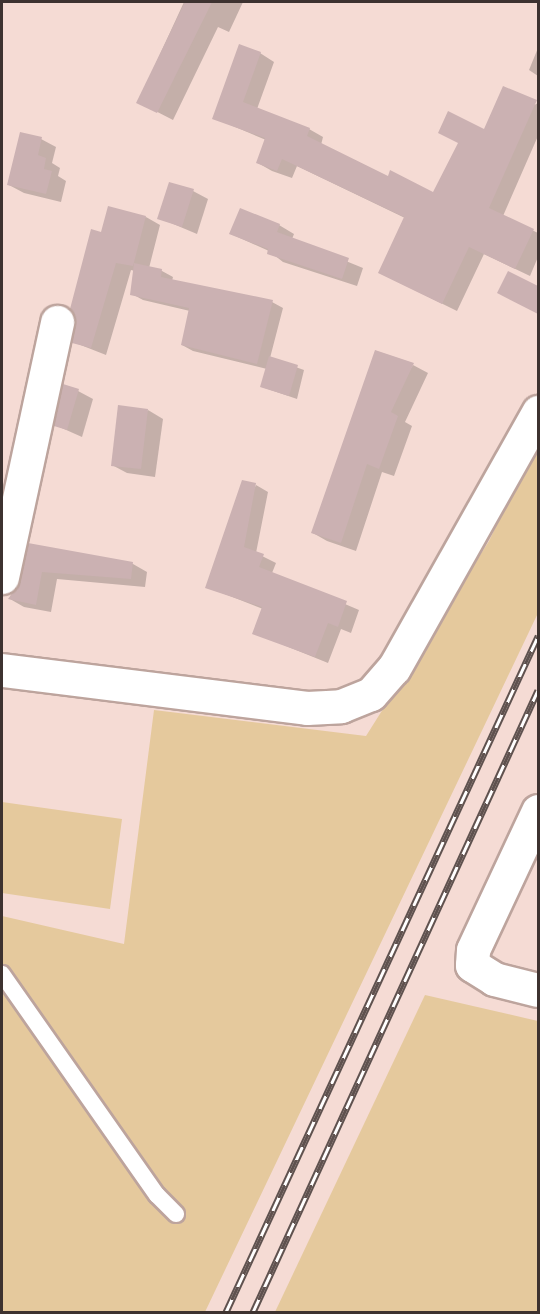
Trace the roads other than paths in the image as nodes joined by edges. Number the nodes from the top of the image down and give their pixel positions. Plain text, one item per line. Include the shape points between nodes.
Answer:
1 (57, 322) dead end
2 (538, 412) edge
3 (2, 577) edge
4 (2, 670) edge
5 (538, 811) edge
6 (2, 974) edge
7 (538, 990) edge
8 (176, 1214) dead end

1 - 3 street
2 - 4 street via 394,668 371,694 341,706 307,708
5 - 7 street via 473,950 472,965 494,980
6 - 8 lane via 157,1195

